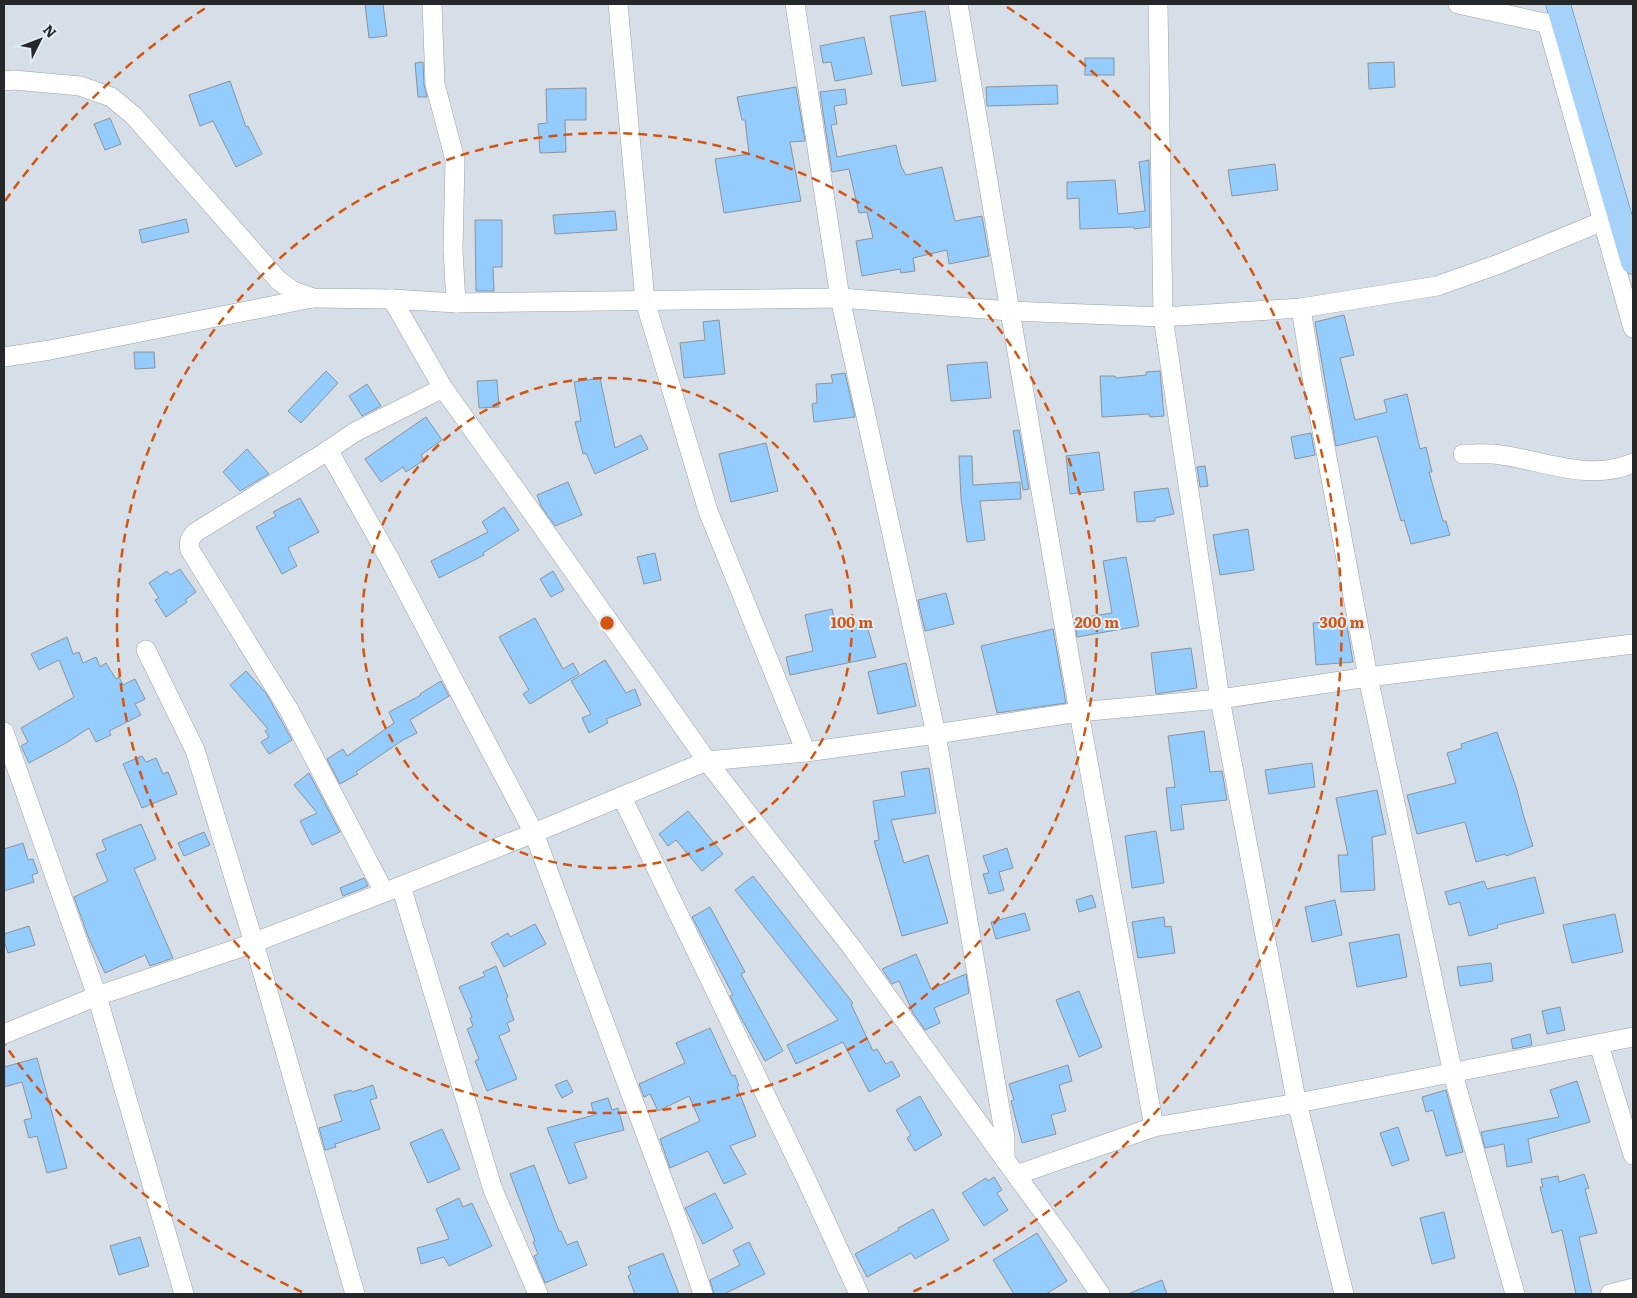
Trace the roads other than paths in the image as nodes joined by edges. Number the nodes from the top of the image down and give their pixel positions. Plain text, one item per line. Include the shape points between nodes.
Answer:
1 (432, 4) edge
2 (618, 4) edge
3 (795, 4) edge
4 (958, 4) edge
5 (1158, 4) edge
6 (1458, 4) edge
7 (1557, 18) edge
8 (4, 81) edge
9 (1603, 221) junction
10 (1633, 262) edge
11 (313, 298) junction
12 (840, 298) junction
13 (392, 299) junction
14 (645, 301) junction
15 (456, 303) junction
16 (1301, 308) junction
17 (1010, 311) junction
18 (1163, 317) junction
19 (1633, 328) edge
20 (4, 357) edge
21 (443, 388) junction
22 (328, 450) junction
23 (1463, 454) dead end
24 (1633, 463) edge
25 (1633, 644) edge
26 (146, 650) dead end
27 (1368, 677) junction
28 (1220, 699) junction
29 (1079, 712) junction
30 (4, 732) edge
31 (936, 734) junction
32 (806, 752) junction
33 (707, 761) junction
34 (622, 797) junction
35 (534, 833) junction
36 (392, 889) junction
37 (254, 943) junction
38 (97, 996) junction
39 (4, 1034) edge
40 (1633, 1037) edge
41 (1599, 1045) junction
42 (1453, 1074) junction
43 (1298, 1103) junction
44 (1154, 1128) junction
45 (1633, 1155) edge
46 (1005, 1160) junction
47 (1016, 1175) junction
48 (1633, 1288) edge
49 (184, 1294) edge
50 (355, 1294) edge
51 (538, 1294) edge
52 (703, 1294) edge
53 (859, 1294) edge
54 (1100, 1294) edge
55 (1344, 1294) edge
56 (1515, 1294) edge
57 (1610, 1294) edge

1 - 15 street via 435,84 455,160 453,250
2 - 14 street
3 - 12 street
4 - 17 street
5 - 18 street
6 - 7 street
7 - 9 street
7 - 10 main road
8 - 11 street via 80,86 111,97 134,116 278,280 293,291
9 - 16 street via 1437,286
9 - 19 street
11 - 13 street
11 - 20 street
12 - 14 street
12 - 17 street
12 - 31 street
13 - 15 street
13 - 21 street
14 - 15 street
14 - 32 street via 708,512
16 - 18 street
16 - 27 street
17 - 18 street
17 - 29 street
18 - 28 street
21 - 22 street via 355,432
21 - 33 street
22 - 35 street via 389,558
22 - 36 street via 196,532 190,537 189,544
23 - 24 street via 1500,454 1582,471 1620,469
25 - 27 street
26 - 37 street via 195,750
27 - 28 street
27 - 42 street
28 - 29 street
28 - 43 street
29 - 31 street
29 - 44 street
30 - 38 street
31 - 32 street
31 - 46 street via 1005,1138
32 - 33 street
33 - 34 street
33 - 46 street via 853,949
34 - 35 street
34 - 53 street
35 - 36 street
35 - 52 street
36 - 37 street
36 - 51 street via 493,1190
37 - 38 street
37 - 50 street
38 - 39 street
38 - 49 street
40 - 41 street
41 - 42 street
41 - 45 street
42 - 43 street
42 - 56 street
43 - 44 street
43 - 55 street
44 - 47 street
46 - 47 street
47 - 54 street
48 - 57 street

